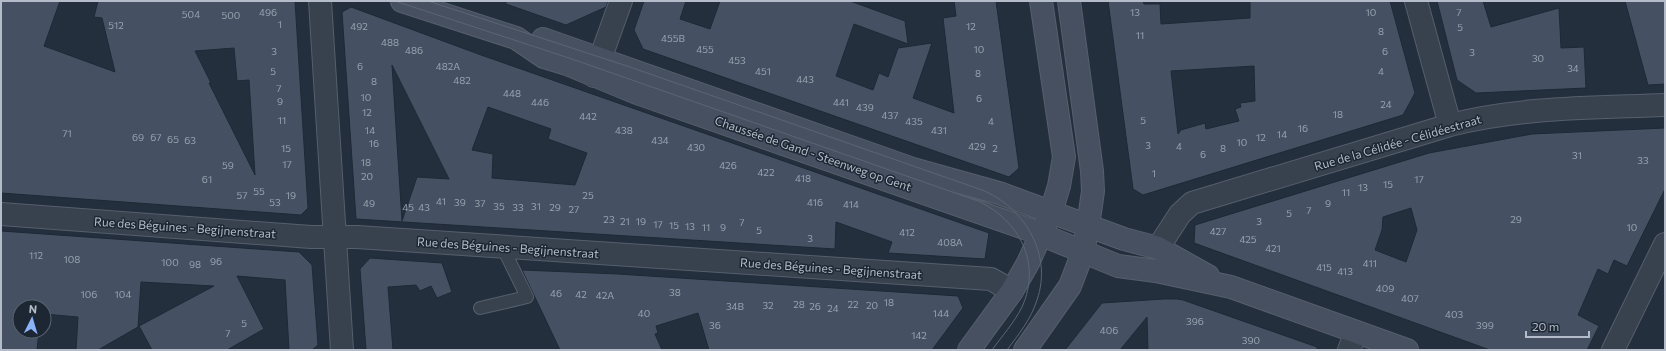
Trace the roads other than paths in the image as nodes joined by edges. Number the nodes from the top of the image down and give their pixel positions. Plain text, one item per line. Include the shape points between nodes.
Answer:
1 (320, 1) edge
2 (402, 1) edge
3 (447, 1) edge
4 (620, 1) edge
5 (1041, 1) edge
6 (1069, 1) edge
7 (1416, 1) edge
8 (597, 67) junction
9 (1665, 105) edge
10 (1450, 125) junction
11 (1052, 212) junction
12 (1, 214) edge
13 (1088, 226) junction
14 (1041, 235) junction
15 (335, 237) junction
16 (1665, 244) edge
17 (503, 248) junction
18 (1158, 248) junction
19 (1083, 252) junction
20 (1231, 288) junction
21 (1012, 291) junction
22 (480, 308) dead end
23 (1353, 341) edge
24 (342, 350) edge
25 (969, 350) edge
26 (1025, 350) edge
27 (1406, 350) edge
28 (1613, 350) edge

1 - 15 street
2 - 8 street, Chaussée de Gand - Steenweg op Gent via 516,38 544,57
3 - 8 street, Chaussée de Gand - Steenweg op Gent via 520,26
4 - 8 street
5 - 11 street via 1064,157
6 - 13 street via 1092,171 1093,191
7 - 10 street
8 - 11 street, Chaussée de Gand - Steenweg op Gent via 913,169 1000,192
8 - 14 street, Chaussée de Gand - Steenweg op Gent via 637,93
9 - 10 street, Rue de la Célidée - Célidéestraat via 1512,113
10 - 18 street, Rue de la Célidée - Célidéestraat via 1192,203 1180,214
11 - 13 street, Chaussée de Gand - Steenweg op Gent
11 - 14 street
12 - 15 street, Rue des Béguines - Begijnenstraat
13 - 18 street, Chaussée de Gand - Steenweg op Gent
13 - 19 street
14 - 19 street, Chaussée de Gand - Steenweg op Gent
14 - 21 street
15 - 17 street, Rue des Béguines - Begijnenstraat
15 - 24 street
16 - 28 street
17 - 21 street, Rue des Béguines - Begijnenstraat via 991,279
17 - 22 lane via 527,297
18 - 20 street, Chaussée de Gand - Steenweg op Gent
19 - 20 street, Chaussée de Gand - Steenweg op Gent via 1118,266 1156,271
19 - 26 street via 1070,286
20 - 23 street, Chaussée de Gand - Steenweg op Gent
21 - 25 street
23 - 27 street, Chaussée de Gand - Steenweg op Gent

